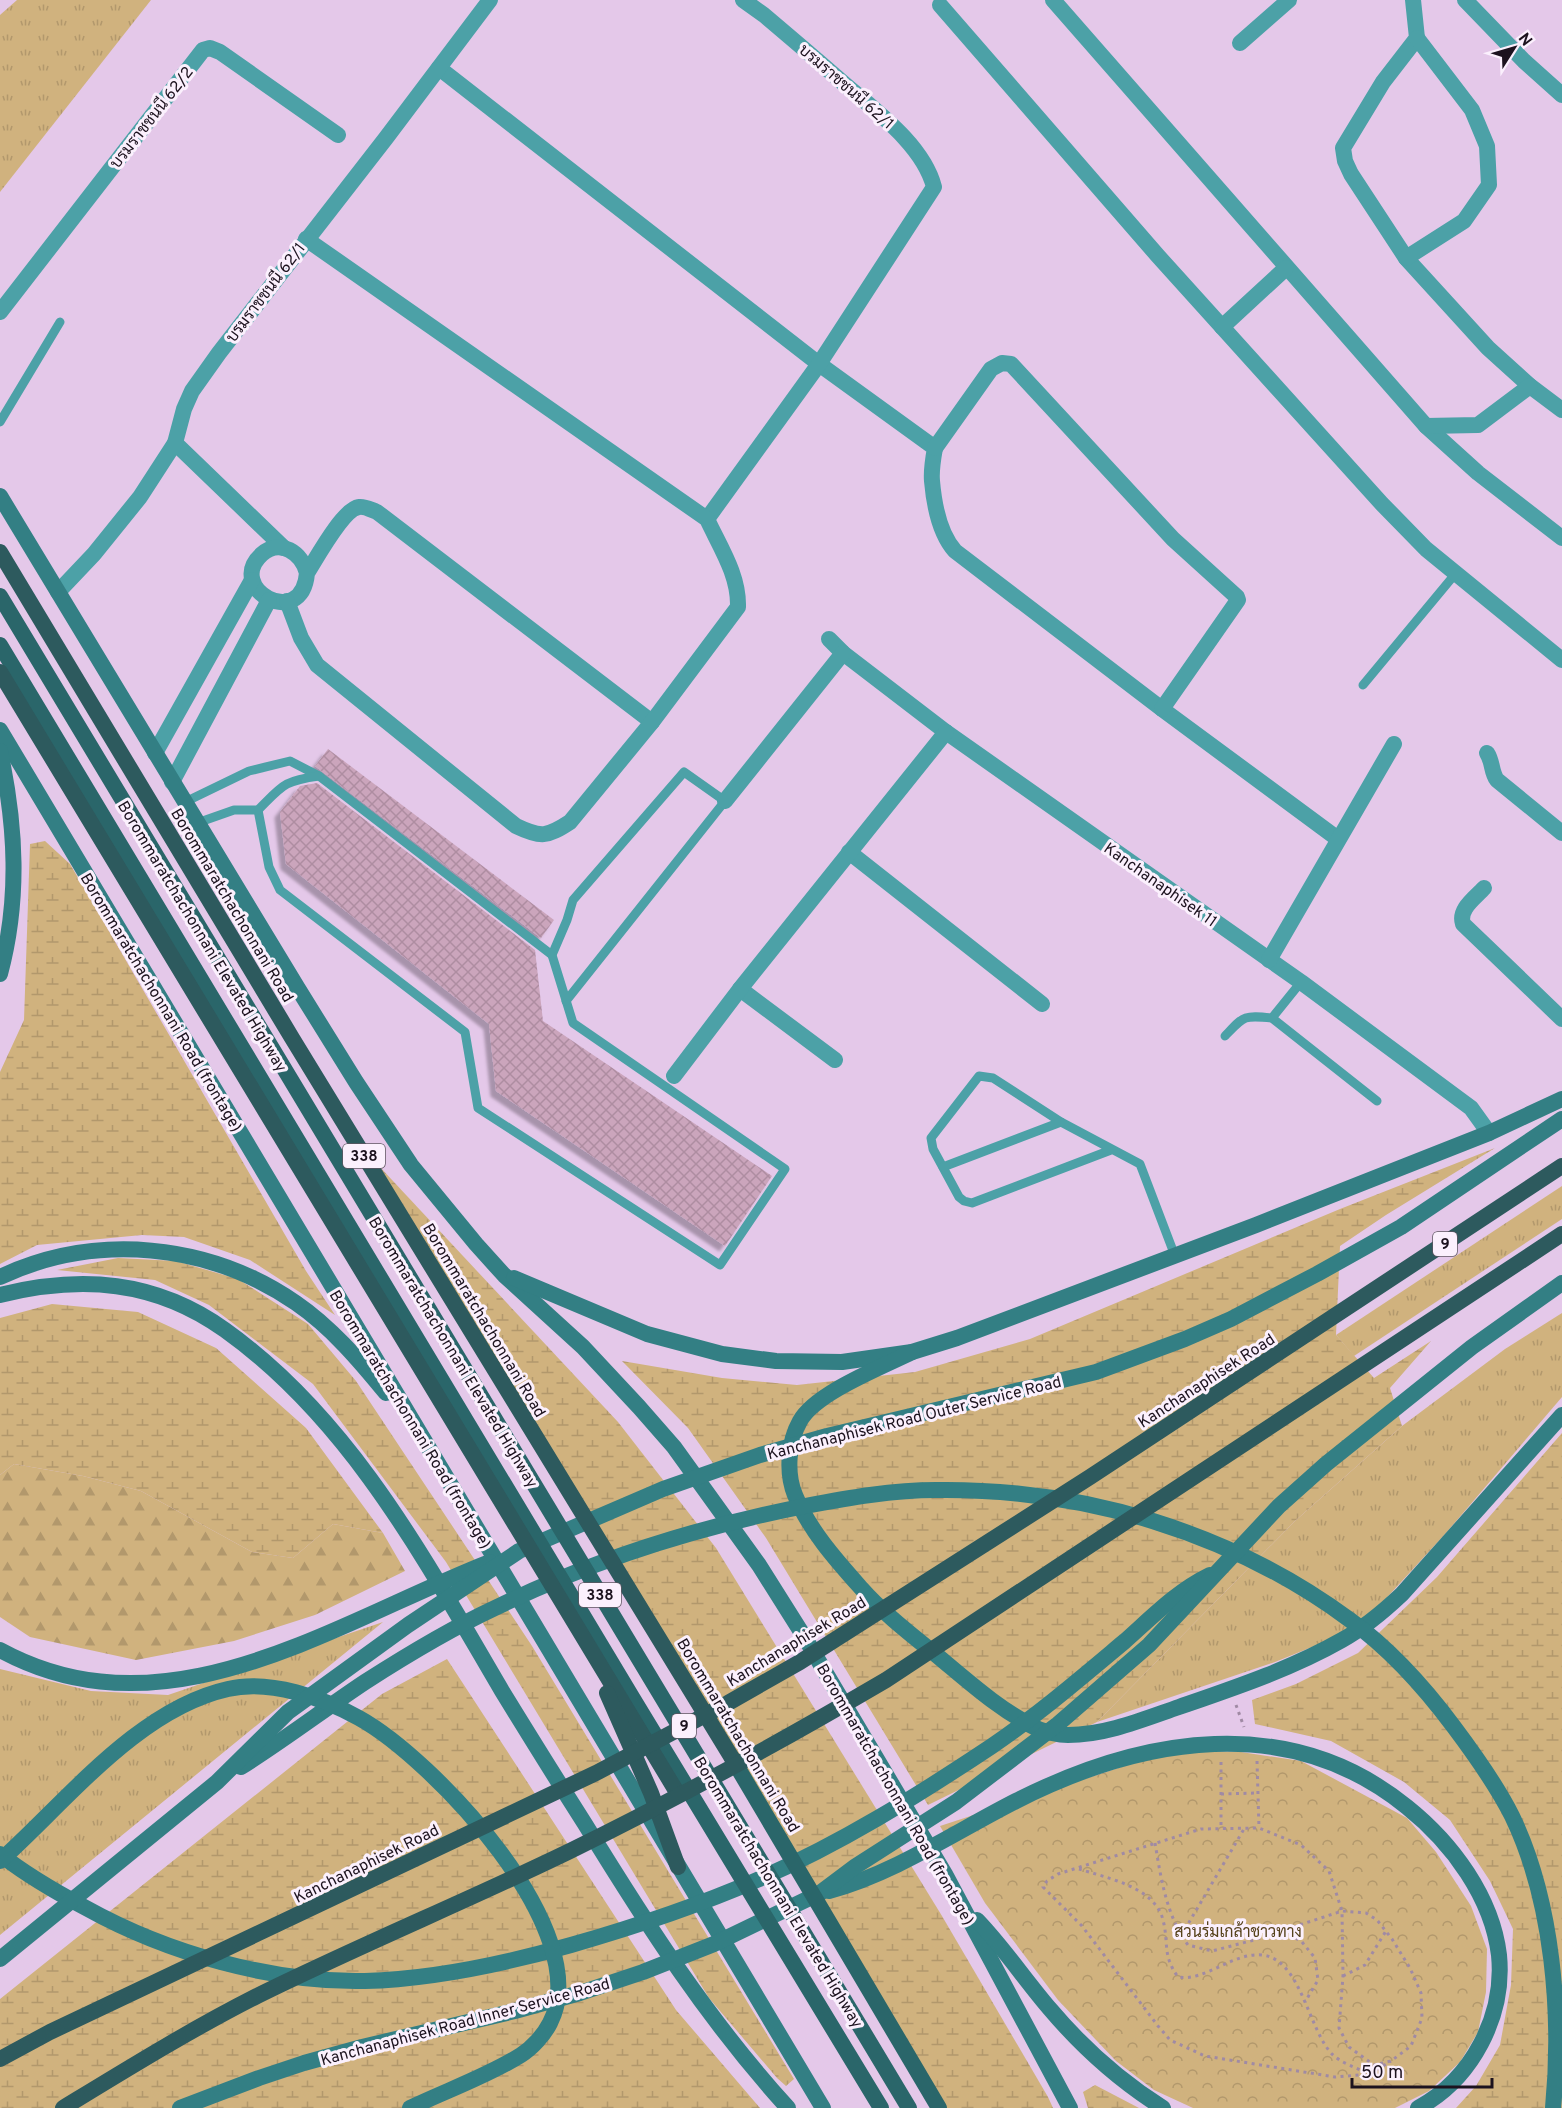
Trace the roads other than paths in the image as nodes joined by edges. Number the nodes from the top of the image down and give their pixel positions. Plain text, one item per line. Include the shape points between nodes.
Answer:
1 (490, 0) edge
2 (743, 0) edge
3 (1053, 0) edge
4 (1289, 0) edge
5 (1413, 0) edge
6 (1464, 0) edge
7 (940, 5) dead end
8 (1417, 38) junction
9 (1240, 43) dead end
10 (439, 68) junction
11 (1562, 95) edge
12 (338, 135) dead end
13 (306, 239) junction
14 (1406, 258) junction
15 (1286, 268) junction
16 (0, 312) edge
17 (60, 322) dead end
18 (1222, 327) junction
19 (819, 364) junction
20 (1530, 386) junction
21 (1562, 410) edge
22 (0, 422) edge
23 (1426, 426) junction
24 (175, 443) junction
25 (934, 448) junction
26 (0, 496) edge
27 (707, 519) junction
28 (1562, 538) edge
29 (284, 548) junction
30 (0, 552) edge
31 (307, 573) junction
32 (1456, 573) junction
33 (252, 580) junction
34 (58, 592) junction
35 (0, 596) edge
36 (269, 600) junction
37 (287, 602) junction
38 (829, 639) dead end
39 (0, 645) edge
40 (843, 653) junction
41 (1562, 660) edge
42 (0, 672) edge
43 (1363, 685) dead end
44 (1162, 709) junction
45 (652, 722) junction
46 (0, 730) edge
47 (946, 732) junction
48 (1394, 744) dead end
49 (0, 751) edge
50 (155, 753) junction
51 (1487, 753) dead end
52 (319, 776) junction
53 (172, 782) junction
54 (725, 801) junction
55 (184, 802) junction
56 (258, 810) junction
57 (197, 823) junction
58 (1562, 833) edge
59 (1338, 839) junction
60 (849, 852) junction
61 (1484, 888) dead end
62 (552, 955) junction
63 (1269, 960) junction
64 (0, 974) edge
65 (1300, 982) junction
66 (740, 989) junction
67 (566, 1001) junction
68 (1042, 1004) dead end
69 (1272, 1018) junction
70 (1562, 1019) edge
71 (1225, 1036) dead end
72 (835, 1060) dead end
73 (675, 1076) dead end
74 (1562, 1099) edge
75 (1377, 1101) dead end
76 (1562, 1119) edge
77 (1061, 1122) junction
78 (1489, 1133) junction
79 (1112, 1150) junction
80 (1562, 1166) edge
81 (943, 1167) junction
82 (1562, 1234) edge
83 (1175, 1256) junction
84 (504, 1275) junction
85 (0, 1277) edge
86 (1562, 1283) edge
87 (0, 1294) edge
88 (912, 1352) junction
89 (1562, 1415) edge
90 (419, 1432) junction
91 (519, 1551) junction
92 (1219, 1570) junction
93 (584, 1639) junction
94 (0, 1650) edge
95 (732, 1758) joint
96 (217, 1782) junction
97 (675, 1789) joint
98 (0, 1854) edge
99 (0, 1861) edge
100 (678, 1867) junction
101 (820, 1893) junction
102 (959, 1901) junction
103 (0, 1959) edge
104 (0, 2059) edge
105 (1157, 2104) edge
106 (63, 2108) edge
107 (180, 2108) edge
108 (410, 2108) edge
109 (788, 2108) edge
110 (823, 2108) edge
111 (868, 2108) edge
112 (881, 2108) edge
113 (909, 2108) edge
114 (939, 2108) edge
115 (1070, 2108) edge
116 (1418, 2108) edge
117 (1553, 2108) edge

1 - 10 street, บรมราชชนนี 62/1
2 - 19 street, บรมราชชนนี 62/1 via 892,125 921,160 934,187
3 - 15 street
4 - 9 street
5 - 8 street
6 - 11 street
7 - 18 street
8 - 14 street via 1383,82 1343,148 1351,174
8 - 14 street via 1472,110 1487,146 1489,185 1464,221
10 - 13 street, บรมราชชนนี 62/1
10 - 19 street
12 - 16 street, บรมราชชนนี 62/2 via 220,52 203,50
13 - 24 street, บรมราชชนนี 62/1 via 192,391
13 - 27 street
14 - 20 street via 1488,348
15 - 18 street
15 - 23 street
17 - 22 lane
18 - 32 street via 1382,504
19 - 25 street
19 - 27 street
20 - 21 street
20 - 23 street via 1478,425
23 - 28 street via 1478,473
24 - 29 street
24 - 34 street, บรมราชชนนี 62/1 via 140,497
25 - 44 street via 931,479 947,543
25 - 44 street via 991,369 1002,363 1011,364 1173,539 1235,595 1238,600
26 - 34 main road, Borommaratchachonnani Road (frontage) / 338
27 - 45 street via 734,577 738,607
29 - 31 street via 299,556
29 - 33 street via 260,556
30 - 95 highway, Borommaratchachonnani Road / 338
31 - 37 street via 302,591
31 - 45 street via 348,513 366,507
32 - 41 street
32 - 43 lane
33 - 36 street via 261,596
33 - 50 street
34 - 50 main road, Borommaratchachonnani Road (frontage) / 338
35 - 113 main road, Borommaratchachonnani Elevated Highway / 338
36 - 37 street
36 - 53 street
37 - 45 street via 317,665 516,826 534,835 559,830 570,822
38 - 40 street, Kanchanaphisek 11
39 - 112 main road, Borommaratchachonnani Elevated Highway / 338
40 - 47 street, Kanchanaphisek 11
40 - 54 street
42 - 93 highway, 338
44 - 59 street
46 - 90 main road, Borommaratchachonnani Road (frontage)
47 - 60 street
47 - 63 street, Kanchanaphisek 11
48 - 59 street
49 - 64 main road via 15,851 11,911
50 - 53 main road, Borommaratchachonnani Road (frontage) / 338
51 - 58 street via 1497,780
52 - 55 lane via 290,761 249,771
52 - 56 lane via 283,785
52 - 62 lane
53 - 55 main road, Borommaratchachonnani Road (frontage) / 338
54 - 62 lane via 684,772 573,900
54 - 67 lane
55 - 57 main road, Borommaratchachonnani Road (frontage) / 338
56 - 57 lane via 234,810
56 - 67 lane via 269,867 280,890 465,1032 478,1108 720,1265 785,1169 573,1023
57 - 84 main road, Borommaratchachonnani Road (frontage) / 338 via 383,1125 445,1207
59 - 63 street
60 - 66 street
60 - 68 street
61 - 70 street via 1463,911 1463,924
62 - 67 lane
63 - 65 street, Kanchanaphisek 11
65 - 69 lane
65 - 78 street, Kanchanaphisek 11 via 1471,1108
66 - 72 street
66 - 73 street
69 - 71 lane via 1248,1016
69 - 75 lane
74 - 78 main road
76 - 91 main road, Kanchanaphisek Road Outer Service Road via 1401,1227 1231,1319 1096,1372 760,1455 663,1489
77 - 79 lane
77 - 81 lane
77 - 81 lane via 993,1078 979,1076 931,1138
78 - 83 main road
79 - 81 lane via 972,1203 959,1197
79 - 83 lane via 1142,1167
80 - 104 highway, Kanchanaphisek Road / 9 via 800,1662 596,1773
82 - 106 highway via 886,1680 802,1729 567,1852 251,2000 168,2044
83 - 88 main road
84 - 88 main road via 647,1334 722,1354 776,1361 842,1362
84 - 102 main road, Borommaratchachonnani Road (frontage) / 338 via 583,1347 639,1407 718,1506 805,1638
85 - 90 main road via 40,1260 106,1249 177,1253 218,1263 257,1280 311,1314 340,1340
86 - 92 main road, Kanchanaphisek Road Inner Service Road via 1472,1347 1326,1464 1279,1506
87 - 109 main road via 81,1282 153,1293 223,1329 308,1402 402,1522 626,1891 700,2002
88 - 89 main road via 810,1408 793,1439 789,1468 795,1494 839,1562 863,1591 909,1632 1011,1714 1039,1730 1067,1735 1135,1722 1206,1698 1345,1639 1402,1594
90 - 100 main road, Borommaratchachonnani Road (frontage)
91 - 94 main road via 454,1576 316,1640 205,1675 168,1681 94,1681 56,1673
91 - 96 main road, Kanchanaphisek Road Outer Service Road via 408,1624 288,1712
92 - 98 main road via 1169,1600 1090,1671 1005,1736 874,1820 758,1880 680,1911 541,1954 424,1977 362,1981 238,1966 137,1934 45,1886
92 - 101 main road, Kanchanaphisek Road Inner Service Road via 1149,1645 1058,1724 956,1802
93 - 97 highway, 338
93 - 100 highway via 651,1793
95 - 114 main road, Borommaratchachonnani Road / 338
96 - 103 main road, Kanchanaphisek Road Outer Service Road
96 - 117 main road via 438,1637 536,1589 653,1545 781,1511 891,1492 1016,1493 1119,1511 1205,1539 1316,1596 1353,1622 1400,1664 1435,1701 1477,1757 1510,1812 1543,1899 1561,2006 1561,2054
97 - 111 main road, 338
99 - 108 main road via 125,1743 180,1706 230,1688 258,1686 288,1690 360,1719 402,1749 475,1819 532,1902 558,1968 555,2012 539,2039 522,2055
100 - 110 main road, Borommaratchachonnani Road (frontage)
101 - 107 main road, Kanchanaphisek Road Inner Service Road via 714,1944 643,1972 515,2011 304,2063
101 - 116 main road via 881,1872 1018,1800 1125,1758 1162,1749 1240,1743 1326,1759 1384,1788 1420,1817 1447,1845 1490,1916 1500,1965 1498,1997 1489,2027 1473,2058 1451,2085
102 - 105 main road via 1088,2050 1126,2085
102 - 115 main road, Borommaratchachonnani Road (frontage) / 338

